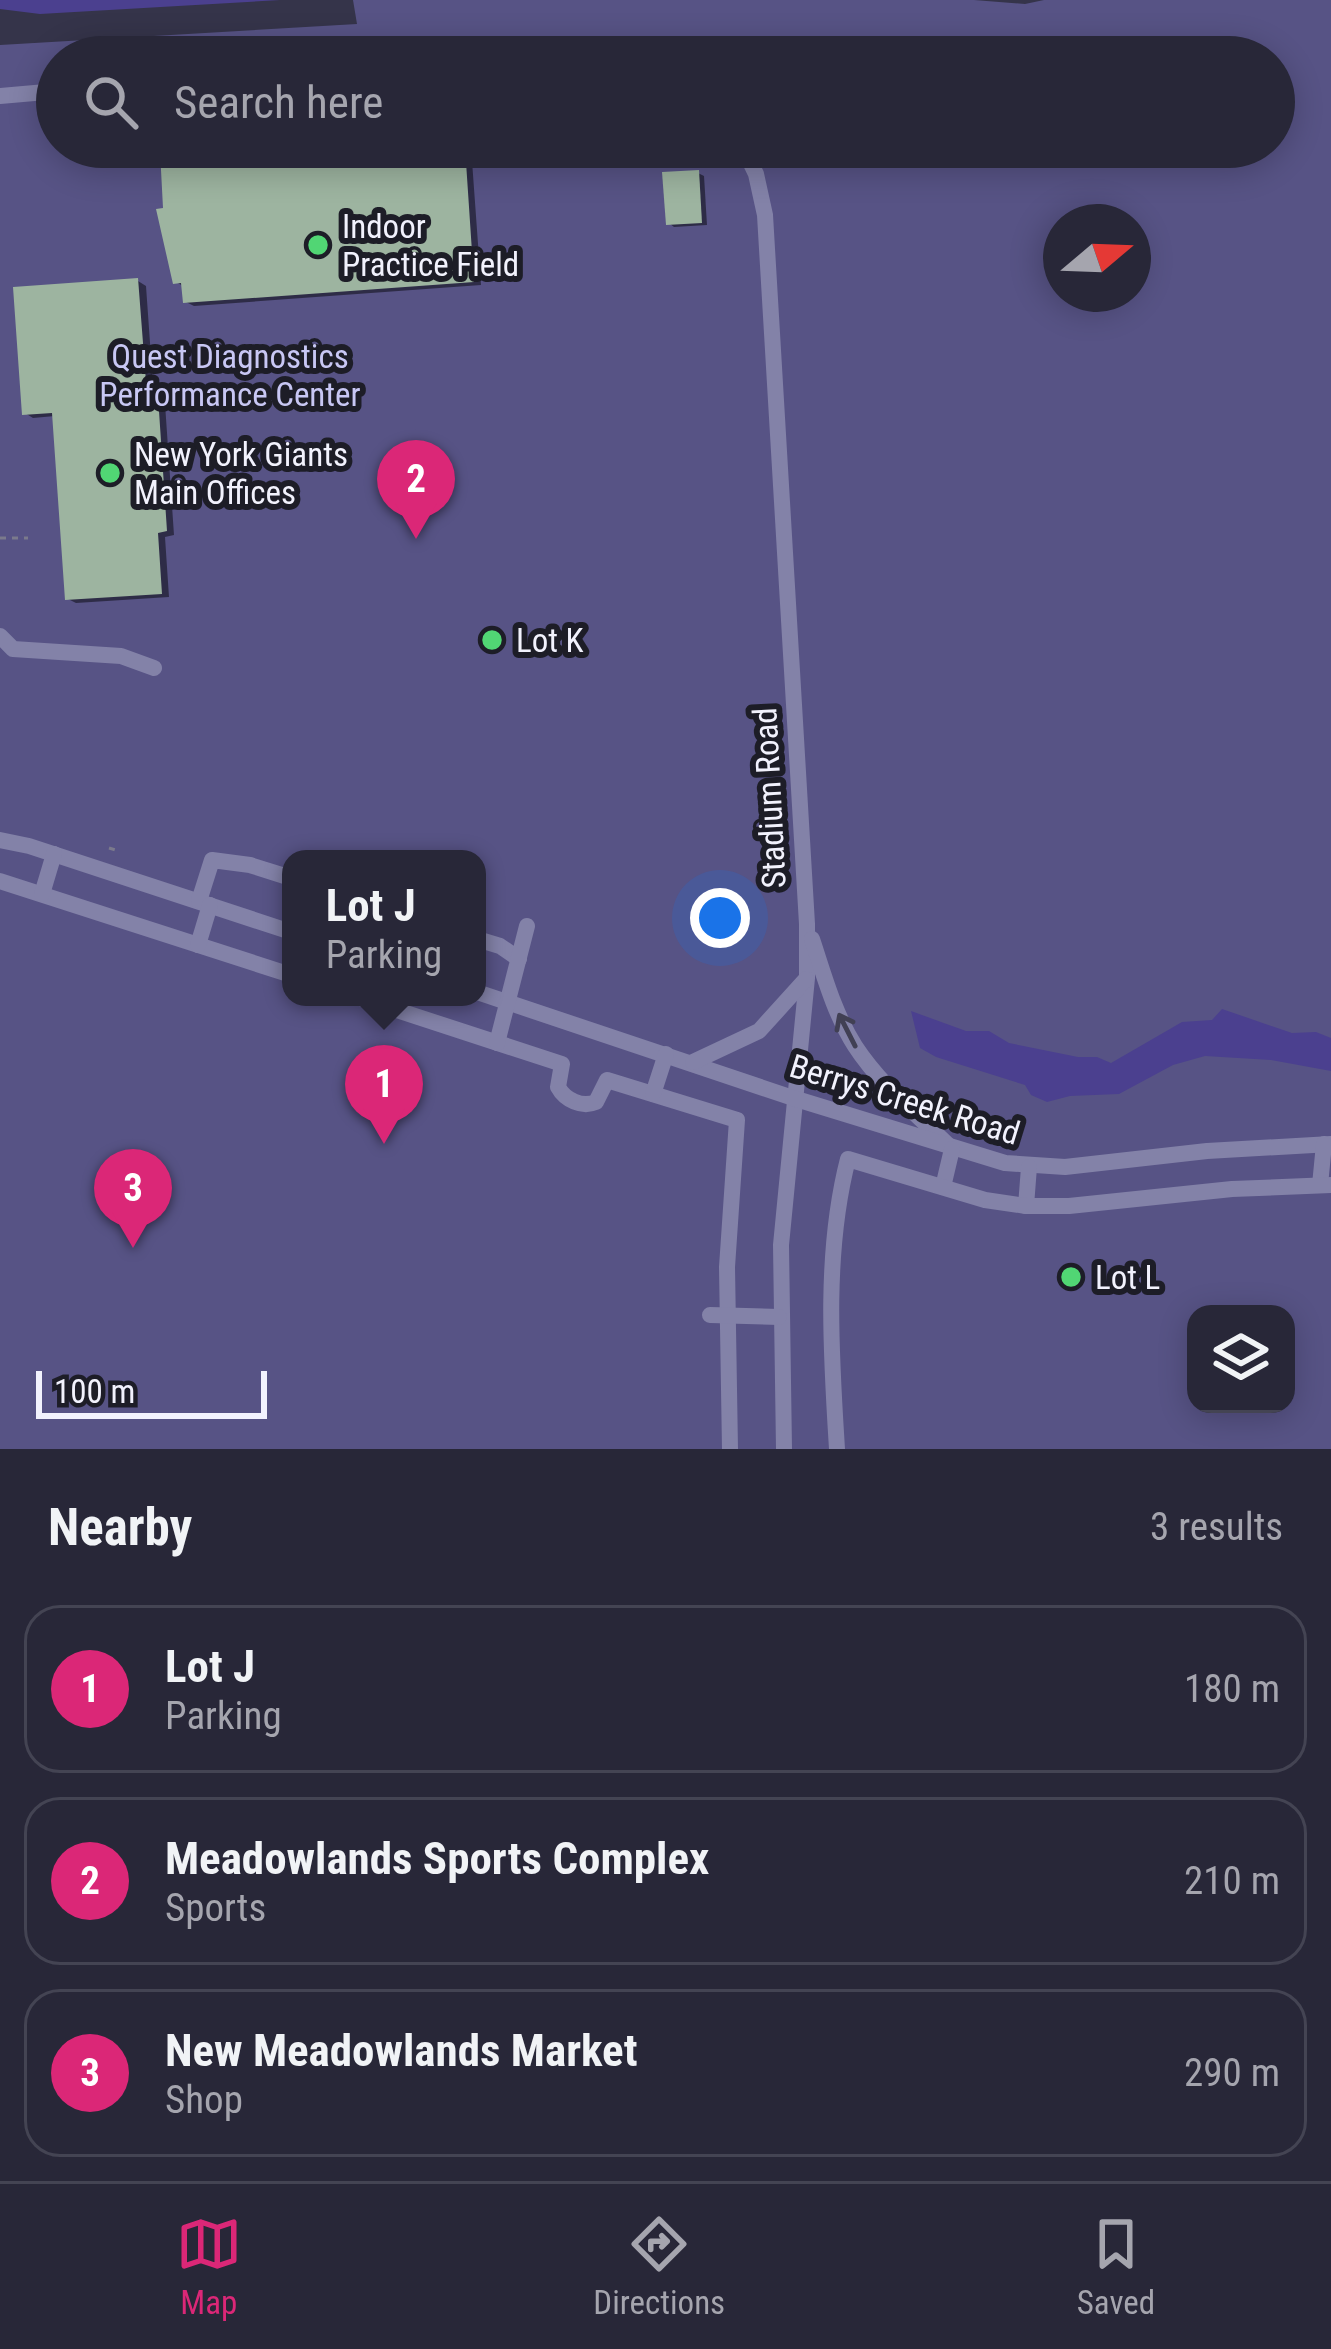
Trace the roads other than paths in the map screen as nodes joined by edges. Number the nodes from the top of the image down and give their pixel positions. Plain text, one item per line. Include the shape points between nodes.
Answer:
1 (36, 93) edge
2 (0, 96) edge
3 (753, 168) edge
4 (0, 636) edge
5 (154, 668) dead end
6 (0, 840) edge
7 (53, 854) junction
8 (282, 875) edge
9 (0, 881) edge
10 (42, 894) junction
11 (204, 903) junction
12 (807, 924) junction
13 (527, 926) dead end
14 (282, 929) edge
15 (486, 942) edge
16 (198, 945) junction
17 (519, 959) junction
18 (282, 972) edge
19 (807, 978) junction
20 (486, 995) edge
21 (508, 1002) junction
22 (384, 1006) edge
23 (497, 1043) junction
24 (666, 1054) junction
25 (693, 1062) junction
26 (652, 1094) junction
27 (794, 1098) junction
28 (1328, 1144) edge
29 (952, 1149) junction
30 (1029, 1167) junction
31 (1205, 1171) junction
32 (1115, 1182) junction
33 (1325, 1185) edge
34 (943, 1187) junction
35 (1026, 1206) junction
36 (718, 1315) junction
37 (779, 1317) junction
38 (730, 1449) edge
39 (784, 1449) edge
40 (837, 1449) edge

1 - 2 street
3 - 12 street, Stadium Road via 765,215
4 - 5 street via 13,649 121,656
6 - 7 street
7 - 10 street
7 - 11 street
8 - 11 street via 212,860
9 - 10 street
10 - 16 street
11 - 14 street
11 - 16 street
12 - 19 street, Stadium Road
29 -> 12 street via 856,1047
13 - 17 street
15 - 17 street
16 - 18 street
17 - 21 street
19 - 25 street via 760,1031
19 - 27 street, Stadium Road
20 - 21 street, Berrys Creek Road
21 - 23 street
21 - 24 street, Berrys Creek Road
22 - 23 street
23 - 26 street via 562,1064 558,1087 578,1102 596,1102 608,1080
24 - 25 street, Berrys Creek Road
24 - 26 street
25 - 27 street, Berrys Creek Road
26 - 36 street via 737,1120
27 - 29 street, Berrys Creek Road
27 - 37 street, Stadium Road
28 - 31 street, Berrys Creek Road
28 - 33 street
29 - 30 street, Berrys Creek Road
29 - 34 street
30 - 32 street, Berrys Creek Road
30 - 35 street
31 - 32 street, Berrys Creek Road
31 - 32 street
31 - 33 street
32 - 35 street
34 - 35 street
34 - 40 street via 848,1160 836,1203 832,1297
36 - 37 street
36 - 38 street
37 - 39 street, Stadium Road

